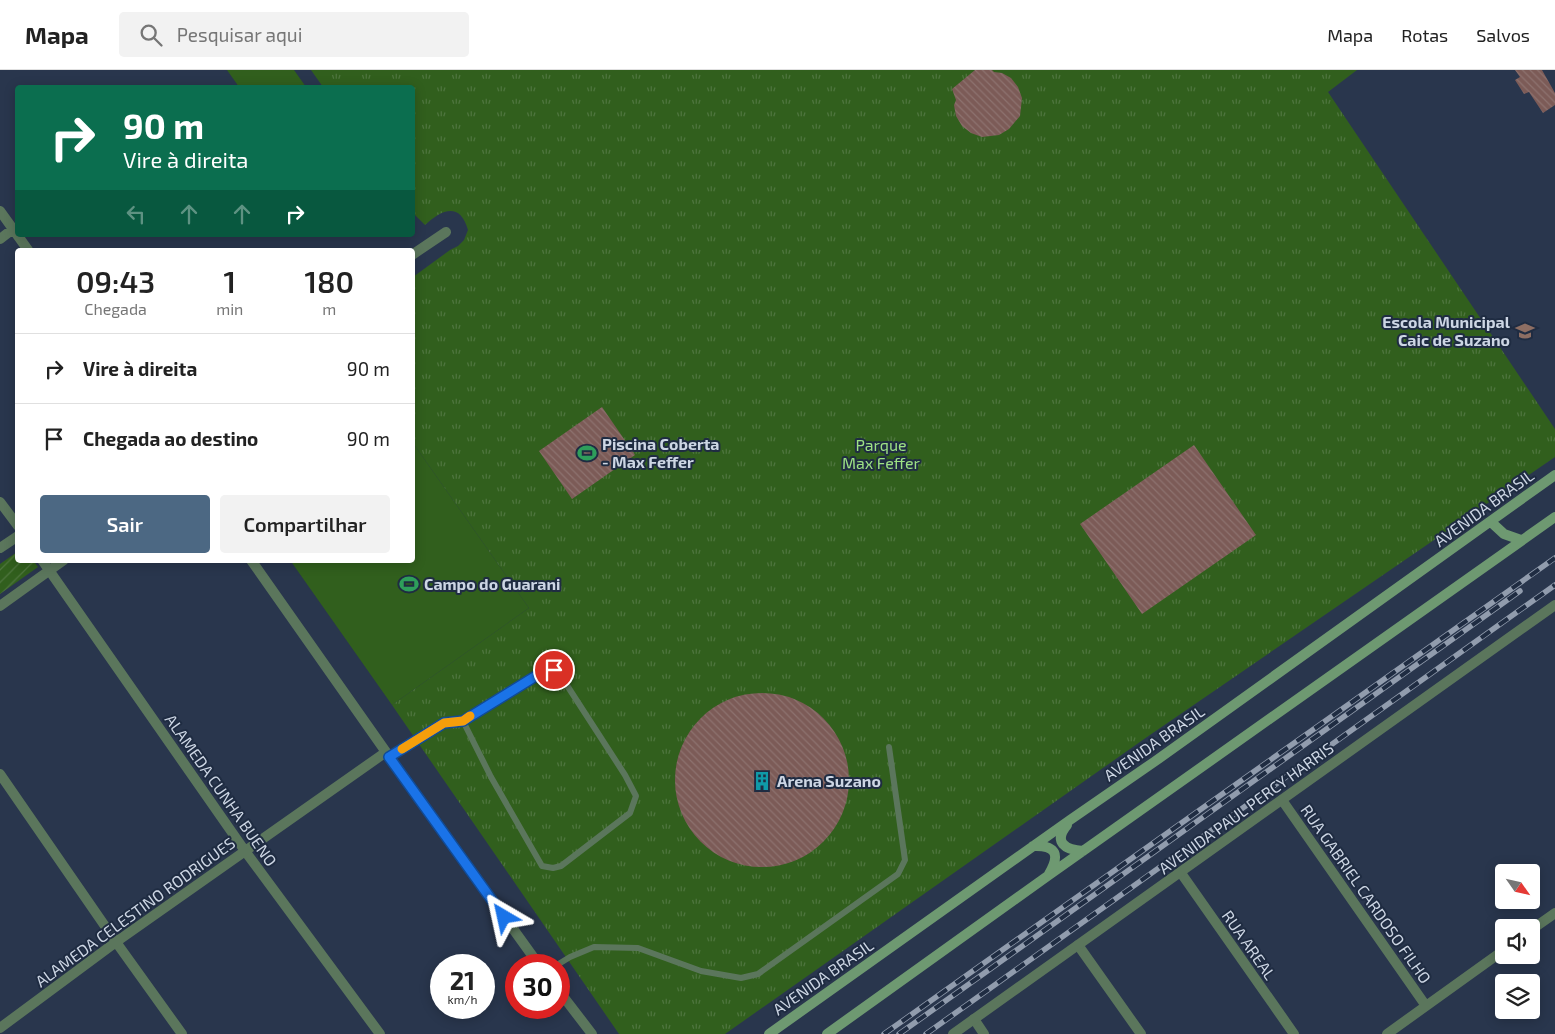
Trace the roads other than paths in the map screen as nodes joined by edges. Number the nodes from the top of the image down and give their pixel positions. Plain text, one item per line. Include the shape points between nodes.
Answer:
1 (0, 211) edge
2 (13, 229) junction
3 (15, 232) edge
4 (446, 232) dead end
5 (19, 237) edge
6 (0, 239) edge
7 (27, 248) edge
8 (415, 253) edge
9 (1555, 475) edge
10 (0, 502) edge
11 (1555, 517) edge
12 (15, 522) edge
13 (1492, 522) junction
14 (15, 538) edge
15 (1521, 540) junction
16 (0, 548) edge
17 (44, 563) edge
18 (60, 563) edge
19 (253, 563) edge
20 (49, 570) junction
21 (1555, 605) edge
22 (0, 606) edge
23 (463, 721) junction
24 (890, 747) dead end
25 (388, 755) junction
26 (0, 774) edge
27 (1282, 800) junction
28 (1070, 820) junction
29 (1033, 846) junction
30 (245, 851) junction
31 (1083, 851) junction
32 (1180, 873) junction
33 (1049, 875) junction
34 (1555, 913) edge
35 (1540, 924) edge
36 (116, 942) junction
37 (1078, 945) junction
38 (531, 954) edge
39 (1495, 956) edge
40 (570, 959) edge
41 (570, 1005) edge
42 (1426, 1006) junction
43 (974, 1019) junction
44 (0, 1028) edge
45 (1388, 1033) edge
46 (182, 1034) edge
47 (380, 1034) edge
48 (592, 1034) edge
49 (769, 1034) edge
50 (828, 1034) edge
51 (953, 1034) edge
52 (984, 1034) edge
53 (1141, 1034) edge
54 (1294, 1034) edge

1 - 2 street
2 - 3 street
2 - 6 street
4 - 8 street
5 - 7 street
9 - 13 main road, AVENIDA BRASIL
10 - 12 street
11 - 15 main road
13 - 15 main road via 1504,534
13 - 28 main road, AVENIDA BRASIL
14 - 16 street
15 - 31 main road
17 - 20 street, ALAMEDA CUNHA BUENO
18 - 20 street
19 - 25 street
20 - 22 street
20 - 30 street, ALAMEDA CUNHA BUENO
21 - 27 street, AVENIDA PAUL PERCY HARRIS
23 - 23 lane via 542,866 561,866 630,813 636,796 626,775 554,670 544,671
23 - 25 lane via 444,723
24 - 40 lane via 905,860 898,874 758,974 741,978 701,971 638,948 594,947
25 - 30 street, ALAMEDA CELESTINO RODRIGUES
25 - 38 street
26 - 36 street
27 - 32 street, AVENIDA PAUL PERCY HARRIS
27 - 42 street, RUA GABRIEL CARDOSO FILHO
28 - 29 main road, AVENIDA BRASIL
28 - 31 main road via 1060,835 1061,841 1069,850
29 - 33 main road via 1054,850 1055,862
29 - 49 main road, AVENIDA BRASIL
30 - 36 street, ALAMEDA CELESTINO RODRIGUES
30 - 47 street, ALAMEDA CUNHA BUENO
31 - 33 main road
32 - 37 street, AVENIDA PAUL PERCY HARRIS
32 - 54 street, RUA AREAL
33 - 50 main road
34 - 35 street
36 - 44 street, ALAMEDA CELESTINO RODRIGUES
36 - 46 street
37 - 43 street, AVENIDA PAUL PERCY HARRIS
37 - 53 street
39 - 42 street
41 - 48 street
42 - 45 street
43 - 51 street, AVENIDA PAUL PERCY HARRIS
43 - 52 street

